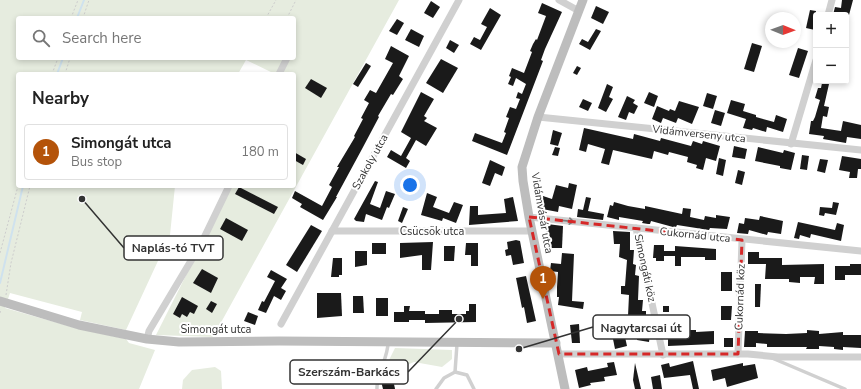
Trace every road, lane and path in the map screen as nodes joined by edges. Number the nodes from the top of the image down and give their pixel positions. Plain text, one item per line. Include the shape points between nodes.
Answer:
1 (78, 0) edge
2 (89, 0) edge
3 (276, 0) edge
4 (296, 0) edge
5 (460, 0) edge
6 (559, 0) edge
7 (583, 0) edge
8 (832, 0) edge
9 (579, 11) junction
10 (829, 12) edge
11 (72, 16) edge
12 (84, 16) edge
13 (267, 16) edge
14 (288, 16) edge
15 (57, 60) edge
16 (69, 60) edge
17 (286, 60) edge
18 (813, 70) edge
19 (53, 72) edge
20 (66, 72) edge
21 (280, 72) edge
22 (538, 117) junction
23 (791, 144) junction
24 (861, 150) edge
25 (17, 188) edge
26 (30, 188) edge
27 (228, 188) edge
28 (529, 217) junction
29 (636, 228) junction
30 (332, 231) junction
31 (532, 231) junction
32 (742, 240) junction
33 (861, 251) edge
34 (0, 253) edge
35 (2, 302) edge
36 (281, 324) dead end
37 (147, 339) junction
38 (388, 342) junction
39 (457, 342) junction
40 (556, 343) junction
41 (558, 354) junction
42 (738, 354) junction
43 (663, 355) junction
44 (767, 356) junction
45 (861, 357) edge
46 (455, 372) junction
47 (378, 389) edge
48 (436, 389) edge
49 (474, 389) edge
50 (565, 389) edge
51 (845, 389) edge

1 - 11 path
2 - 12 path
3 - 13 path
4 - 14 path
5 - 30 street, Szakoly utca
6 - 9 street
7 - 9 main road, Vidámvásár utca
8 - 10 street
9 - 22 main road, Vidámvásár utca
15 - 19 path
16 - 20 path
17 - 21 street
18 - 23 street
22 - 23 street, Vidámverseny utca
22 - 28 main road, Vidámvásár utca via 522,167
23 - 24 street, Vidámverseny utca
25 - 34 path
26 - 35 path
27 - 37 street via 201,244 149,331
28 -> 29 street, Cukornád utca
28 - 31 main road, Vidámvásár utca
29 - 32 street, Cukornád utca
29 - 43 street, Simongáti köz
30 - 31 street, Csücsök utca
30 - 36 street, Szakoly utca
31 - 40 main road, Vidámvásár utca
32 - 33 street, Cukornád utca
32 - 42 street, Cukornád köz
35 - 37 main road, Simongát utca via 79,325
37 - 38 main road, Simongát utca via 186,342
38 - 39 main road, Simongát utca
38 - 47 lane via 388,354 384,360
39 - 40 main road, Simongát utca
39 - 46 lane
40 - 41 main road, Vidámvásár utca
41 - 43 street
41 - 50 main road, Vidámvásár utca
42 - 43 street
42 - 44 street
44 - 45 street
44 - 51 lane
46 - 48 lane via 444,378
46 - 49 lane via 467,375

